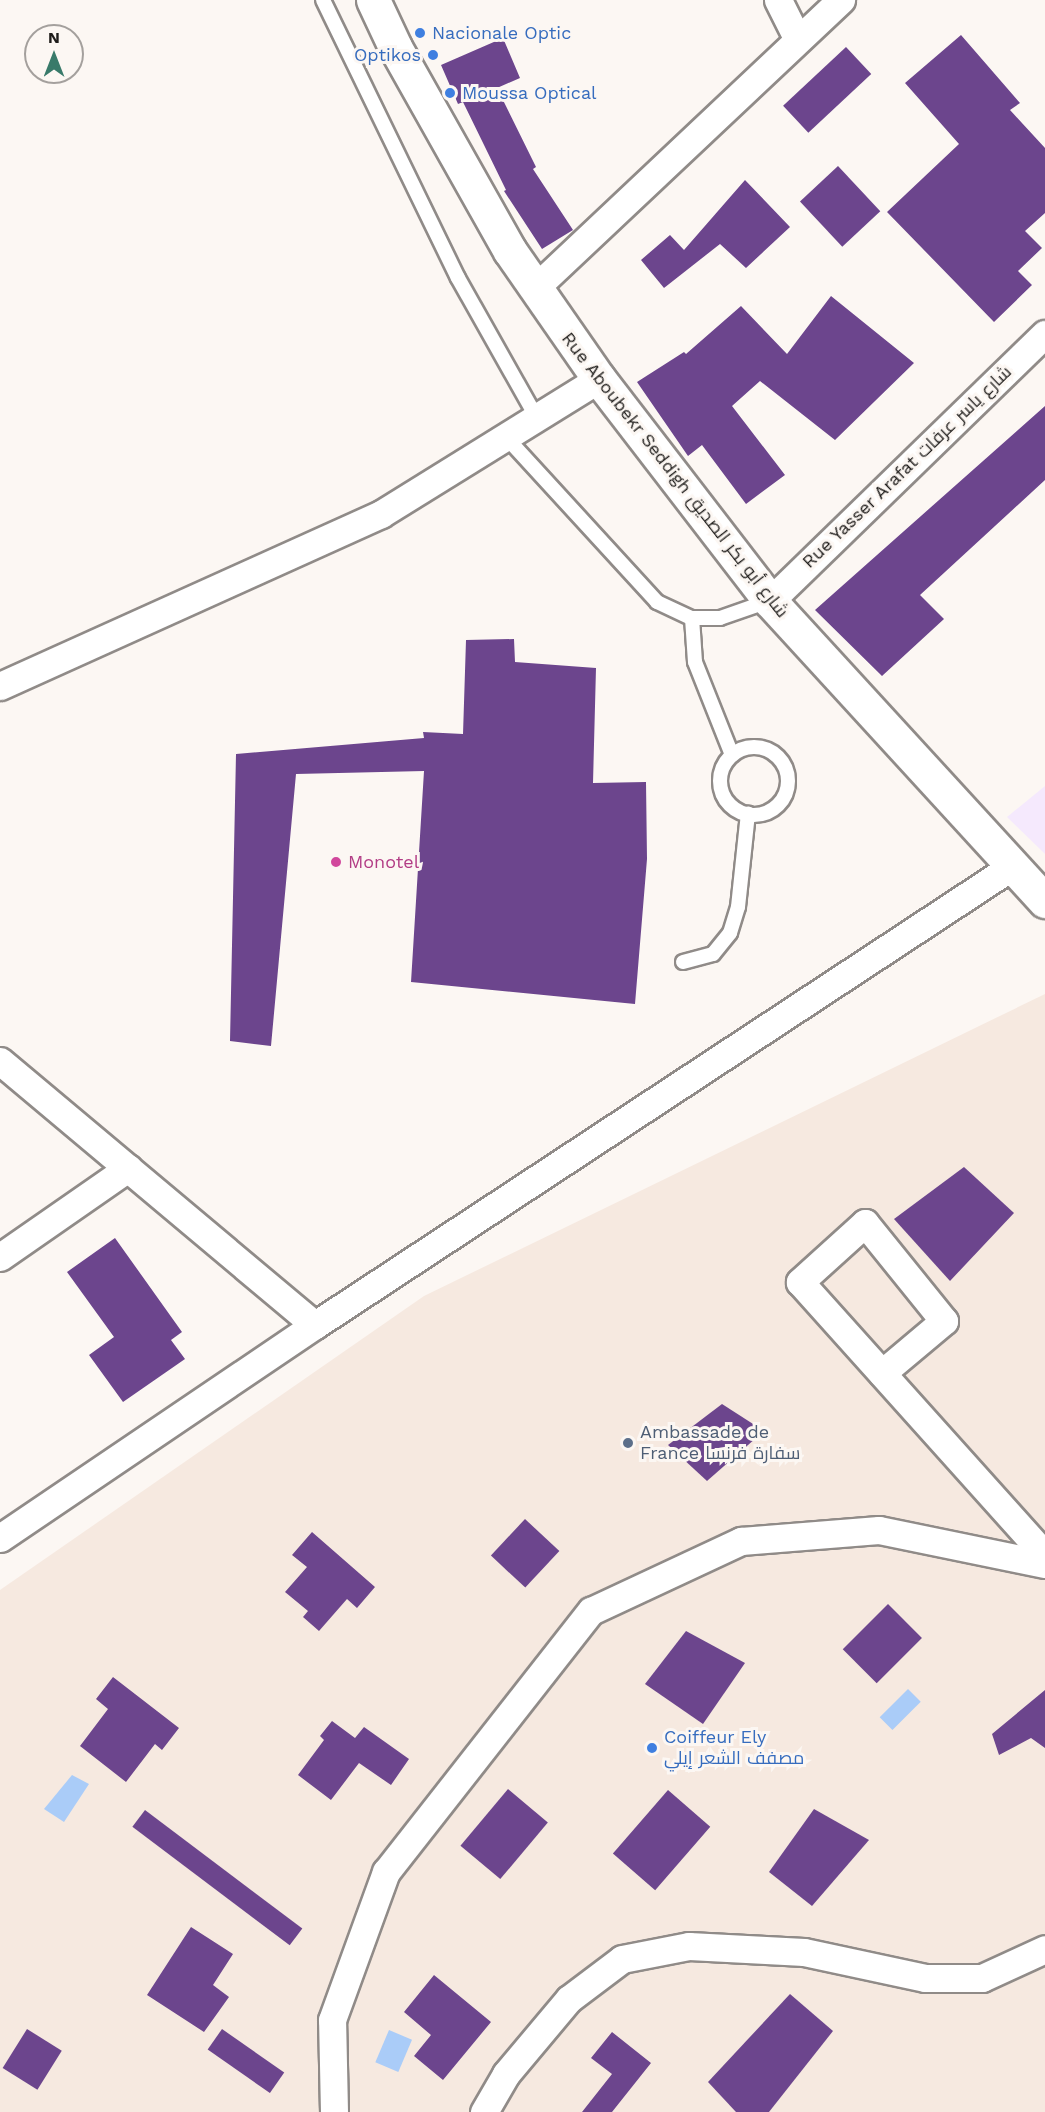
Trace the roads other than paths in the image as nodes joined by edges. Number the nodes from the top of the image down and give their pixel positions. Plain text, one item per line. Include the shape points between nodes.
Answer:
1 (323, 0) edge
2 (373, 0) edge
3 (778, 0) edge
4 (841, 0) edge
5 (797, 38) junction
6 (534, 289) junction
7 (1045, 334) edge
8 (599, 380) junction
9 (537, 417) junction
10 (505, 436) junction
11 (770, 601) junction
12 (692, 618) junction
13 (0, 686) edge
14 (732, 754) junction
15 (748, 814) junction
16 (1014, 865) junction
17 (1045, 901) edge
18 (683, 962) dead end
19 (0, 1060) edge
20 (128, 1168) junction
21 (0, 1257) edge
22 (315, 1325) junction
23 (882, 1373) junction
24 (0, 1538) edge
25 (1045, 1555) edge
26 (1045, 1564) edge
27 (1045, 1949) edge
28 (334, 2112) edge
29 (484, 2112) edge

1 - 9 lane via 458,278
2 - 6 street, Rue Aboubekr Seddigh شارع أبو بكر الصديق via 480,201
3 - 5 street
4 - 5 street
5 - 6 street
6 - 8 street, Rue Aboubekr Seddigh شارع أبو بكر الصديق
7 - 11 street, Rue Yasser Arafat شارع ياسر عرفات
8 - 9 street
8 - 11 street, Rue Aboubekr Seddigh شارع أبو بكر الصديق
9 - 10 street
10 - 12 lane via 657,602
10 - 13 street via 381,514
11 - 12 lane via 720,618
11 - 16 street, Rue Aboubekr Seddigh شارع أبو بكر الصديق
12 - 14 lane via 695,662
14 - 15 lane via 723,767 720,782 724,796 734,808
14 - 15 lane via 761,747 785,765 789,780 786,795 777,807 763,814
15 - 18 lane via 738,908 730,933 712,954
16 - 17 street, Rue Aboubekr Seddigh شارع أبو بكر الصديق
16 - 22 street
19 - 20 street
20 - 21 street
20 - 22 street
22 - 24 street
23 - 23 street via 800,1282 866,1223 944,1321
23 - 25 street
26 - 28 street via 879,1530 741,1541 591,1611 386,1872 332,2020
27 - 29 street via 982,1978 925,1978 804,1952 770,1950 689,1946 622,1959 569,1999 506,2074

